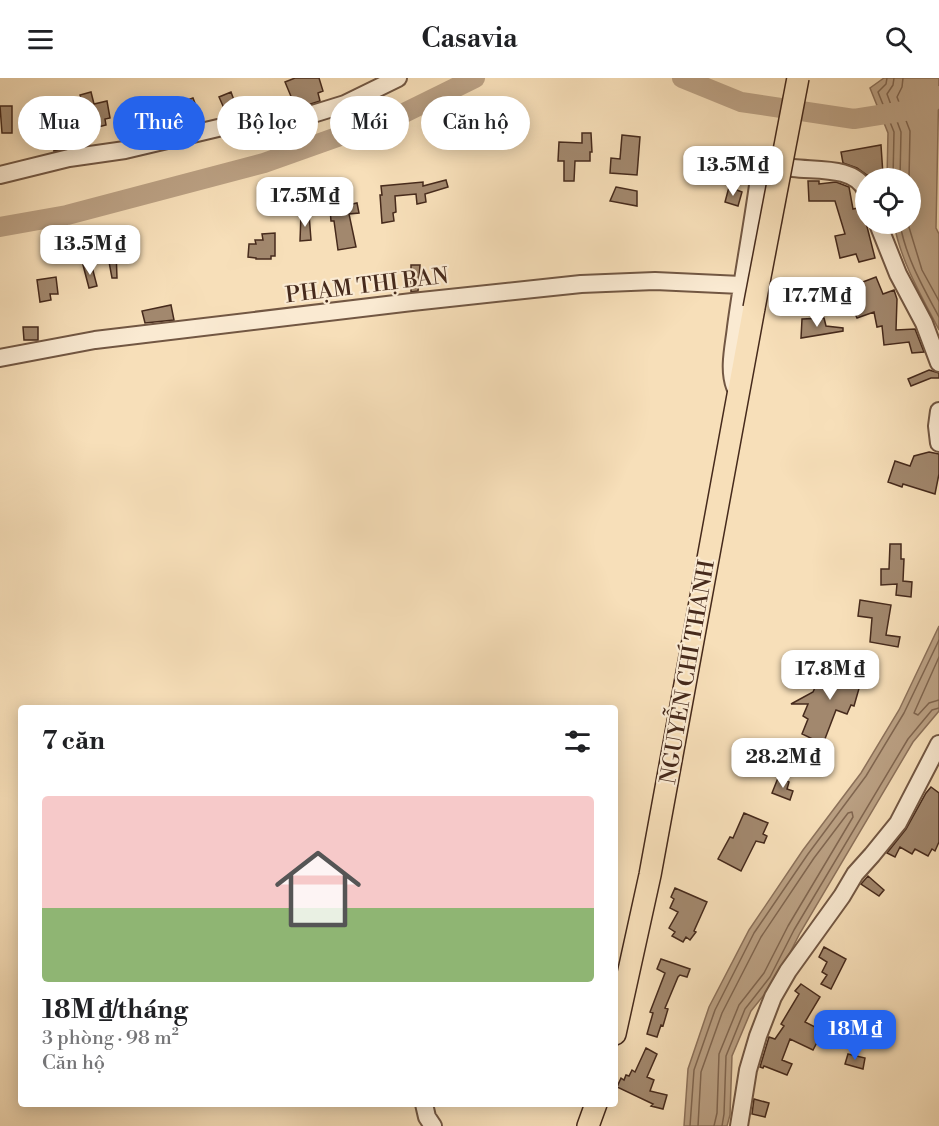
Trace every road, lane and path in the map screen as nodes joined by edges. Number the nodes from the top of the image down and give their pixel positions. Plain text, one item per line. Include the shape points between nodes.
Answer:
1 (398, 78) edge
2 (798, 78) edge
3 (0, 175) edge
4 (855, 178) edge
5 (882, 234) edge
6 (741, 285) junction
7 (0, 358) edge
8 (939, 362) edge
9 (739, 396) junction
10 (939, 411) edge
11 (939, 443) edge
12 (939, 744) edge
13 (618, 1020) edge
14 (425, 1107) edge
15 (595, 1107) edge
16 (433, 1126) edge
17 (588, 1126) edge
18 (739, 1126) edge

1 - 3 street via 345,104 303,117 235,124
2 - 9 main road, NGUYỄN CHÍ THANH, bridge
4 - 6 street via 832,171 769,163 763,166
5 - 8 street
6 - 7 street, PHẠM THỊ BAN via 655,280 581,284 95,340
6 - 9 street via 733,355 733,381
9 - 13 main road, NGUYỄN CHÍ THANH via 650,874
10 - 11 street
12 - 18 street via 898,823 855,874 773,997 748,1070
14 - 16 street
15 - 17 main road

